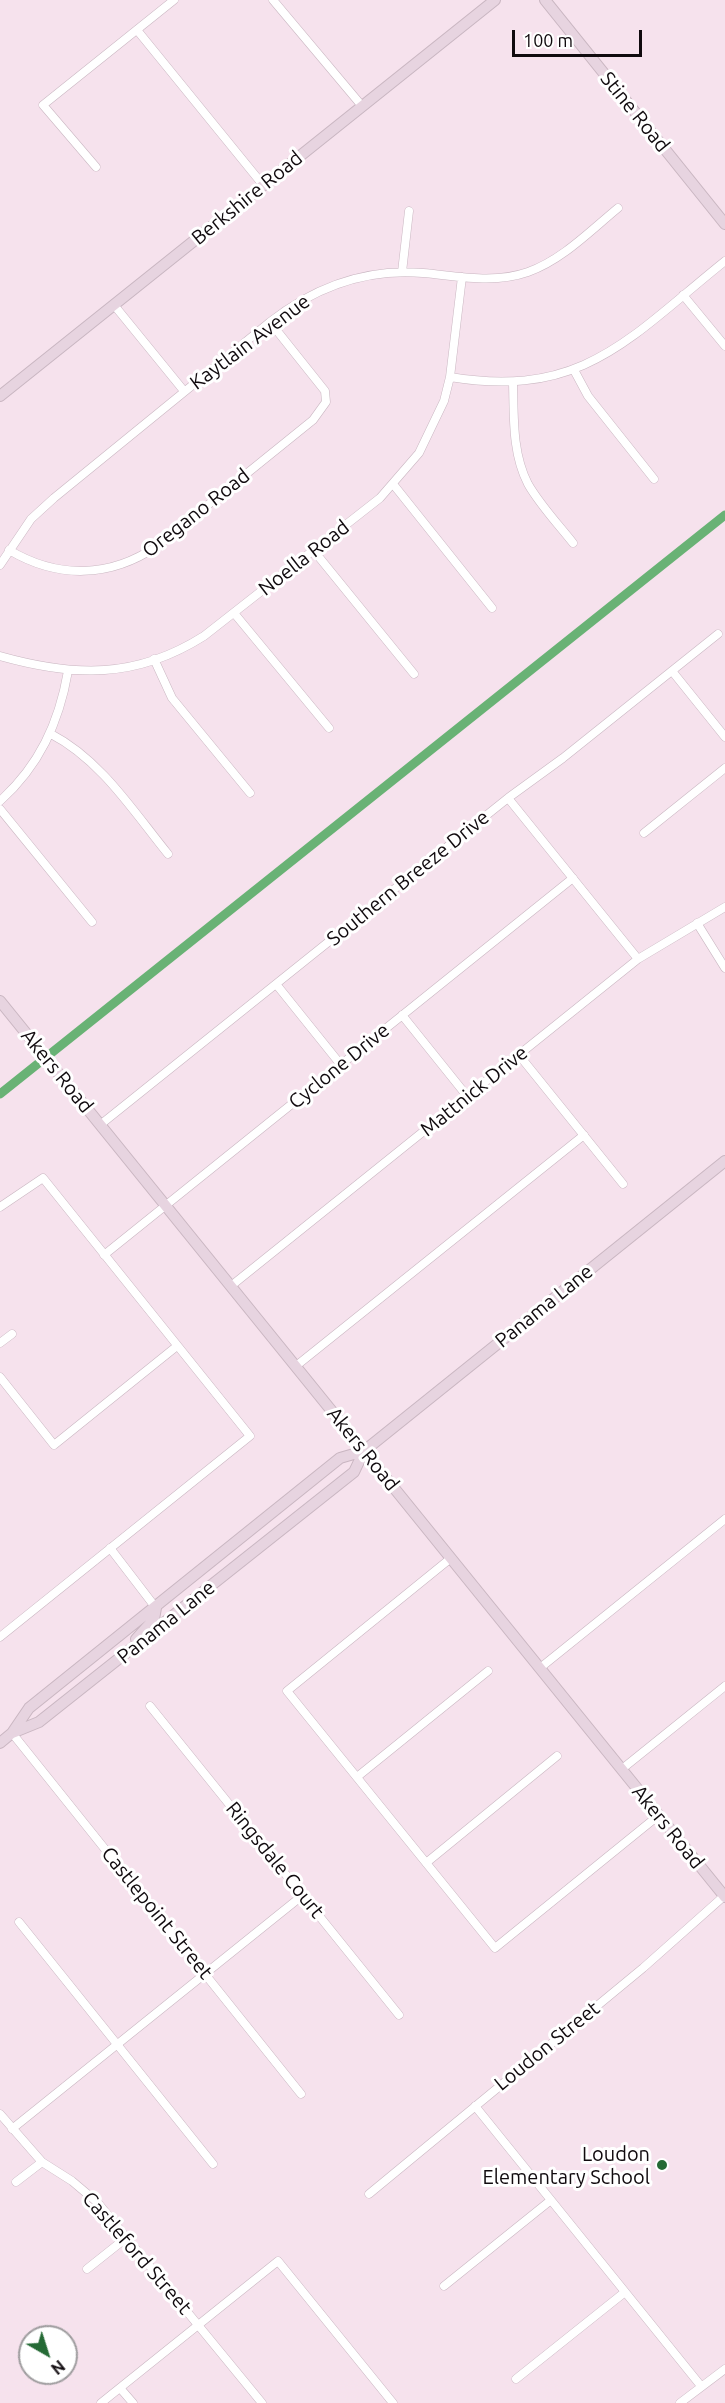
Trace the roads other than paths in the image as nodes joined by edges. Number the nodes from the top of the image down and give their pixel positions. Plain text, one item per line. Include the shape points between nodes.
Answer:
1 (174, 0) edge
2 (273, 0) edge
3 (495, 0) edge
4 (545, 0) edge
5 (137, 30) junction
6 (363, 106) junction
7 (96, 167) dead end
8 (263, 185) junction
9 (618, 208) dead end
10 (409, 211) dead end
11 (725, 224) edge
12 (725, 261) edge
13 (402, 272) junction
14 (462, 277) junction
15 (683, 295) junction
16 (114, 305) junction
17 (270, 322) junction
18 (725, 346) edge
19 (574, 370) junction
20 (450, 377) junction
21 (513, 383) junction
22 (184, 391) junction
23 (0, 396) edge
24 (654, 478) dead end
25 (393, 484) junction
26 (573, 543) dead end
27 (9, 550) junction
28 (314, 551) junction
29 (0, 565) edge
30 (492, 608) dead end
31 (234, 614) junction
32 (718, 633) dead end
33 (0, 656) edge
34 (154, 659) junction
35 (68, 671) junction
36 (672, 671) junction
37 (414, 674) dead end
38 (329, 728) dead end
39 (51, 734) junction
40 (725, 737) edge
41 (725, 768) edge
42 (250, 793) dead end
43 (508, 798) junction
44 (0, 801) edge
45 (0, 809) edge
46 (644, 833) dead end
47 (168, 854) dead end
48 (573, 878) junction
49 (725, 907) edge
50 (92, 922) dead end
51 (697, 923) junction
52 (638, 959) junction
53 (725, 968) edge
54 (276, 984) junction
55 (0, 1001) edge
56 (402, 1015) junction
57 (519, 1054) junction
58 (341, 1065) junction
59 (467, 1096) junction
60 (100, 1125) junction
61 (584, 1135) junction
62 (725, 1161) edge
63 (623, 1184) dead end
64 (165, 1205) junction
65 (0, 1207) edge
66 (104, 1255) junction
67 (231, 1286) junction
68 (12, 1334) dead end
69 (0, 1343) edge
70 (177, 1346) junction
71 (296, 1366) junction
72 (0, 1377) edge
73 (364, 1451) junction
74 (725, 1519) edge
75 (110, 1548) junction
76 (451, 1558) junction
77 (156, 1608) junction
78 (0, 1637) edge
79 (111, 1666) junction
80 (540, 1668) junction
81 (488, 1671) dead end
82 (725, 1686) edge
83 (150, 1706) dead end
84 (12, 1733) junction
85 (0, 1743) edge
86 (557, 1756) dead end
87 (622, 1769) junction
88 (357, 1777) junction
89 (659, 1815) junction
90 (426, 1863) junction
91 (303, 1895) junction
92 (725, 1897) edge
93 (19, 1922) dead end
94 (205, 1974) junction
95 (399, 2015) dead end
96 (117, 2044) junction
97 (301, 2094) dead end
98 (475, 2106) junction
99 (0, 2114) edge
100 (12, 2129) junction
101 (42, 2162) junction
102 (213, 2164) dead end
103 (16, 2182) dead end
104 (369, 2194) dead end
105 (551, 2200) junction
106 (126, 2238) junction
107 (87, 2269) dead end
108 (444, 2286) dead end
109 (625, 2292) junction
110 (199, 2325) junction
111 (725, 2369) edge
112 (516, 2379) dead end
113 (701, 2386) junction
114 (120, 2388) junction
115 (101, 2403) edge
116 (133, 2403) edge
117 (262, 2403) edge
118 (393, 2403) edge
119 (680, 2403) edge

1 - 5 street
2 - 6 street
3 - 6 street, Berkshire Road
4 - 11 street, Stine Road
5 - 7 street via 43,105
5 - 8 street
6 - 8 street, Berkshire Road
8 - 16 street, Berkshire Road
9 - 14 street, Kaytlain Avenue via 544,265 500,278
10 - 13 street
12 - 15 street
13 - 14 street, Kaytlain Avenue
13 - 17 street, Kaytlain Avenue via 363,276 326,287
14 - 20 street, Noella Road
15 - 18 street
15 - 19 street via 615,349
16 - 22 street
16 - 23 street, Berkshire Road
17 - 22 street, Kaytlain Avenue
17 - 27 street, Oregano Road via 325,391 327,402 313,420 157,546 129,563 98,571 64,571
19 - 21 street
19 - 24 street via 588,396
20 - 21 street
20 - 25 street, Noella Road via 428,438
21 - 26 street via 515,435 521,465 536,497
22 - 27 street, Kaytlain Avenue via 45,506
25 - 28 street, Noella Road
25 - 30 street
27 - 29 street, Kaytlain Avenue
28 - 31 street, Noella Road
28 - 37 street
31 - 34 street, Noella Road via 189,646
31 - 38 street
32 - 36 street, Southern Breeze Drive
33 - 35 street, Noella Road
34 - 35 street, Noella Road via 109,670
34 - 42 street via 172,698
35 - 39 street
36 - 40 street
36 - 43 street, Southern Breeze Drive
39 - 44 street via 24,776
39 - 47 street via 93,763
41 - 46 street
43 - 48 street
43 - 54 street, Southern Breeze Drive
45 - 50 street
48 - 52 street
48 - 56 street, Cyclone Drive
49 - 51 street, Mattnick Drive
51 - 52 street, Mattnick Drive
51 - 53 street
52 - 57 street, Mattnick Drive
54 - 58 street
54 - 60 street, Southern Breeze Drive
55 - 60 street, Akers Road
56 - 58 street, Cyclone Drive
56 - 59 street
57 - 59 street, Mattnick Drive
57 - 61 street
58 - 64 street, Cyclone Drive
59 - 67 street, Mattnick Drive
60 - 64 street, Akers Road
61 - 63 street
61 - 71 street
62 - 73 street, Panama Lane
64 - 66 street, Cyclone Drive
64 - 67 street, Akers Road
65 - 66 street via 43,1178
66 - 70 street
67 - 71 street, Akers Road
68 - 69 street
70 - 72 street via 54,1444
70 - 75 street via 250,1436
71 - 73 street, Akers Road
73 - 76 street, Akers Road
73 - 77 street, Panama Lane via 340,1458
73 - 79 street, Panama Lane via 354,1472
74 - 80 street
75 - 77 street
75 - 78 street
76 - 80 street, Akers Road
76 - 88 street via 287,1691
77 - 79 street via 154,1619
77 - 84 street, Panama Lane via 29,1708
79 - 84 street, Panama Lane via 39,1722
80 - 87 street, Akers Road
81 - 88 street
82 - 87 street
83 - 91 street, Ringsdale Court
84 - 85 street, Panama Lane
84 - 94 street, Castlepoint Street
86 - 90 street
87 - 89 street, Akers Road
88 - 90 street
89 - 90 street via 495,1948
89 - 92 street, Akers Road
91 - 94 street
91 - 95 street, Ringsdale Court
92 - 98 street, Loudon Street
93 - 96 street
94 - 96 street
94 - 97 street, Castlepoint Street
96 - 100 street
96 - 102 street
98 - 104 street, Loudon Street
98 - 105 street
99 - 100 street, Castleford Street
100 - 101 street, Castleford Street
101 - 103 street
101 - 106 street, Castleford Street via 86,2191
105 - 108 street
105 - 109 street
106 - 107 street
106 - 110 street, Castleford Street
109 - 112 street
109 - 113 street
110 - 114 street
110 - 117 street, Castleford Street
110 - 118 street via 278,2261
111 - 113 street
113 - 119 street
114 - 115 street
114 - 116 street

